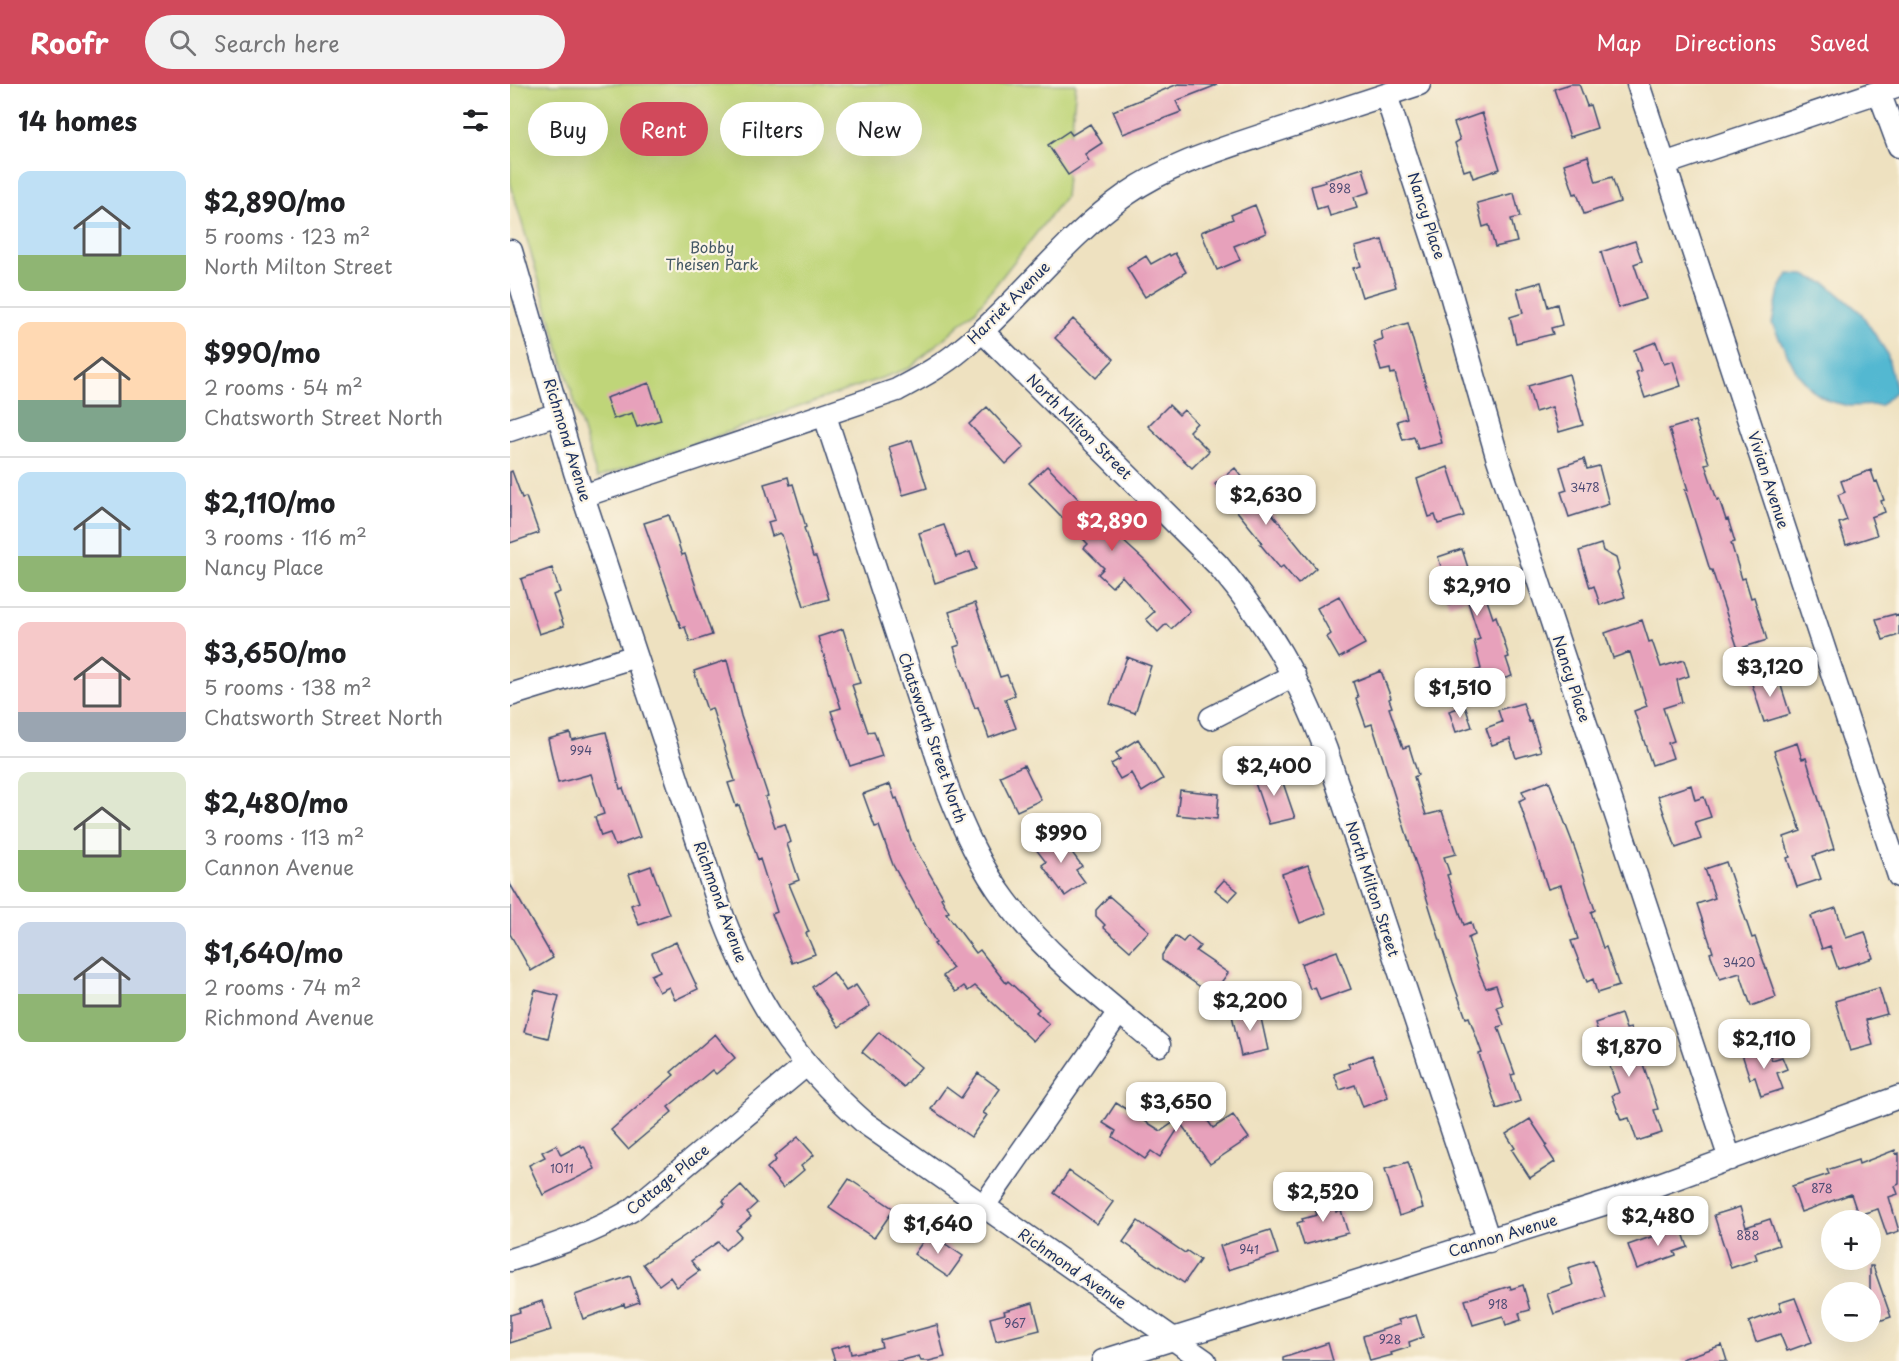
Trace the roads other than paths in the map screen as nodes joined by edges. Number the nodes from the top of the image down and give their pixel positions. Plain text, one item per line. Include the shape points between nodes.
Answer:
1 (1419, 84) edge
2 (1638, 84) edge
3 (1889, 88) edge
4 (1386, 95) junction
5 (1899, 146) edge
6 (1664, 164) junction
7 (511, 250) edge
8 (982, 331) junction
9 (558, 414) junction
10 (825, 416) junction
11 (510, 430) edge
12 (583, 496) junction
13 (636, 656) junction
14 (1294, 675) junction
15 (510, 694) edge
16 (1210, 718) dead end
17 (1899, 876) edge
18 (1119, 1012) junction
19 (1160, 1045) dead end
20 (806, 1065) junction
21 (1899, 1097) edge
22 (1730, 1159) junction
23 (983, 1207) junction
24 (1489, 1241) junction
25 (510, 1260) edge
26 (1173, 1339) junction
27 (1103, 1361) edge
28 (1205, 1361) edge

1 - 4 street, Harriet Avenue
2 - 6 street, Vivian Avenue
3 - 5 street
3 - 6 street
4 - 8 street, Harriet Avenue via 1199,157 1163,173 1098,215
4 - 22 street, Nancy Place via 1450,291 1500,465
6 - 17 street, Vivian Avenue
7 - 9 street, Richmond Avenue
8 - 10 street, Harriet Avenue via 914,381
8 - 14 street, North Milton Street via 1218,565 1273,637
9 - 11 street
9 - 12 street, Richmond Avenue
10 - 12 street, Harriet Avenue
10 - 18 street, Chatsworth Street North via 964,830 1000,892 1031,932
12 - 13 street, Richmond Avenue
13 - 15 street
13 - 20 street, Richmond Avenue via 739,959 760,1000
14 - 16 street
14 - 24 street, North Milton Street via 1326,750
18 - 19 street, Chatsworth Street North
18 - 23 street
20 - 23 street, Richmond Avenue via 865,1123
20 - 25 street, Cottage Place via 632,1210 595,1230
21 - 22 street, Cannon Avenue
22 - 24 street, Cannon Avenue
23 - 26 street, Richmond Avenue
24 - 26 street, Cannon Avenue
26 - 27 street, Cannon Avenue
26 - 28 street, Richmond Avenue

